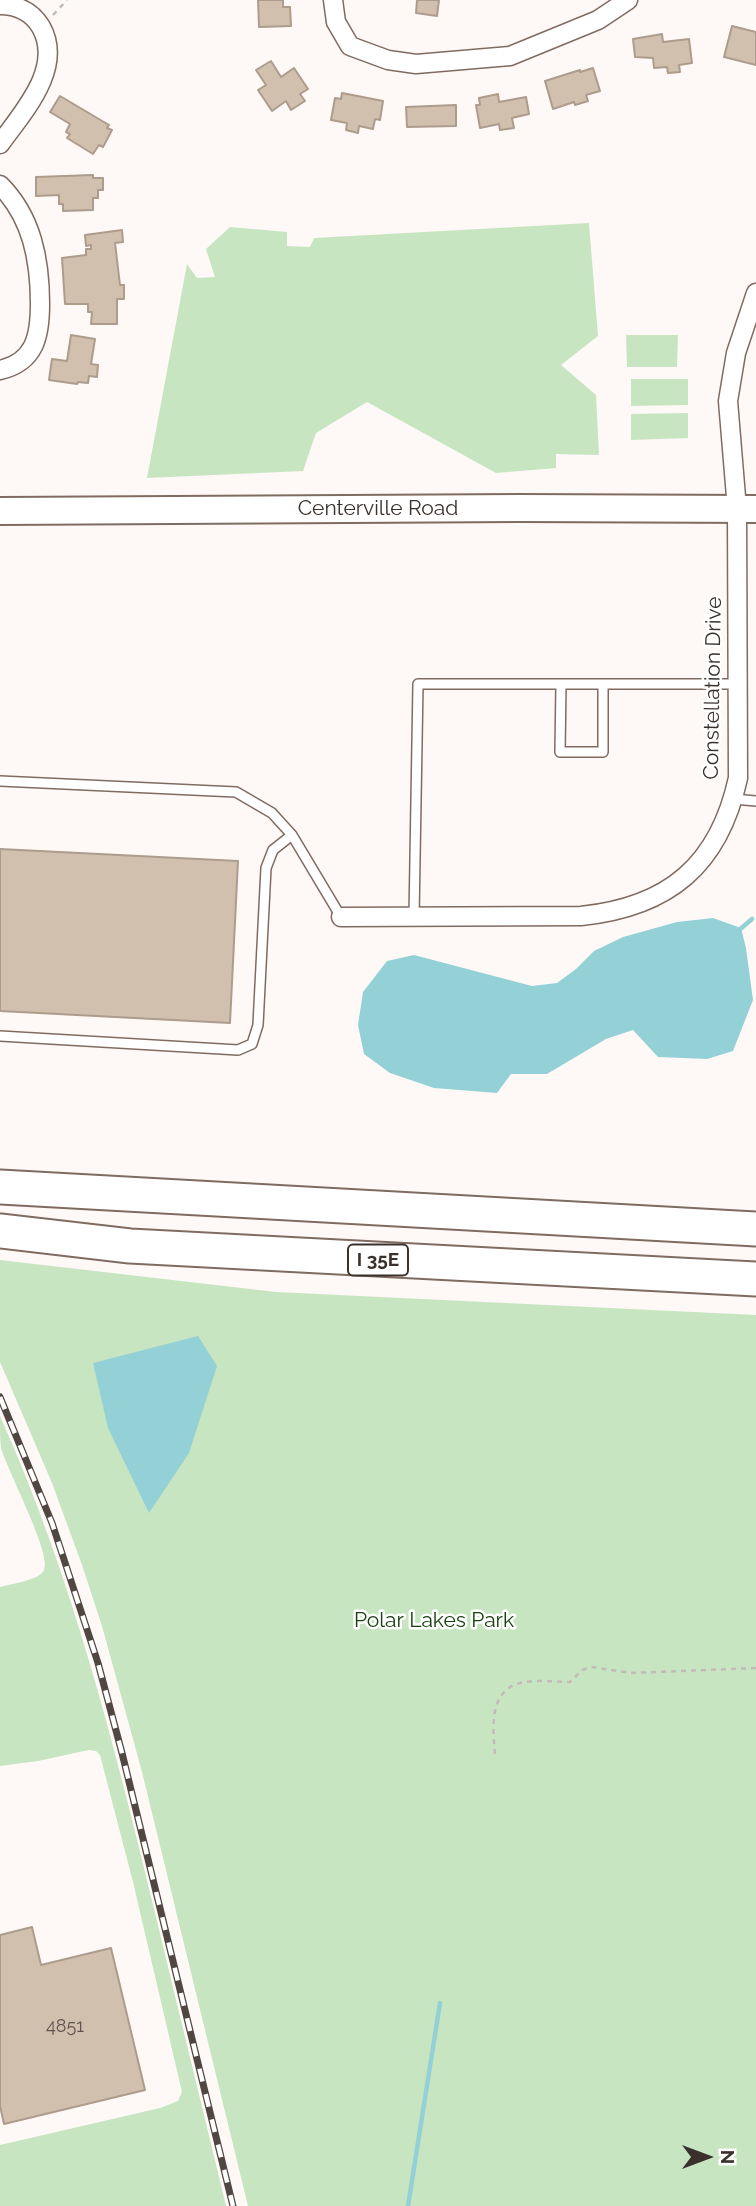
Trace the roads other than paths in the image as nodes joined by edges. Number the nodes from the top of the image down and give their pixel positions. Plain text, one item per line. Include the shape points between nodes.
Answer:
1 (333, 0) edge
2 (628, 0) edge
3 (0, 5) edge
4 (0, 144) edge
5 (0, 185) edge
6 (756, 293) edge
7 (0, 370) edge
8 (746, 509) edge
9 (0, 511) edge
10 (561, 684) junction
11 (603, 684) junction
12 (738, 684) junction
13 (0, 781) edge
14 (733, 799) junction
15 (756, 801) edge
16 (292, 835) junction
17 (414, 917) junction
18 (341, 918) joint
19 (0, 1036) edge
20 (0, 1187) edge
21 (756, 1229) edge
22 (0, 1231) edge
23 (756, 1279) edge

1 - 2 street via 336,22 350,46 388,60 416,64 510,56 598,20
3 - 4 street via 36,18 47,37 49,56 46,73
5 - 7 street via 11,196 36,249 40,325 26,357
6 - 8 street, Constellation Drive via 736,353 728,401
8 - 9 main road, Centerville Road
8 - 12 street, Constellation Drive
10 - 11 lane
10 - 11 lane via 560,752 603,752
10 - 17 lane via 418,684
11 - 12 lane
12 - 14 street, Constellation Drive via 739,755
13 - 16 lane via 236,792 272,813
14 - 15 lane
14 - 17 street, Constellation Drive via 723,825 697,865 673,886 635,906 581,916
16 - 18 lane
16 - 19 lane via 273,850 266,868 258,1025 252,1044 238,1050
17 - 18 street, Constellation Drive
20 - 21 highway
22 - 23 highway, I 35E via 130,1246

